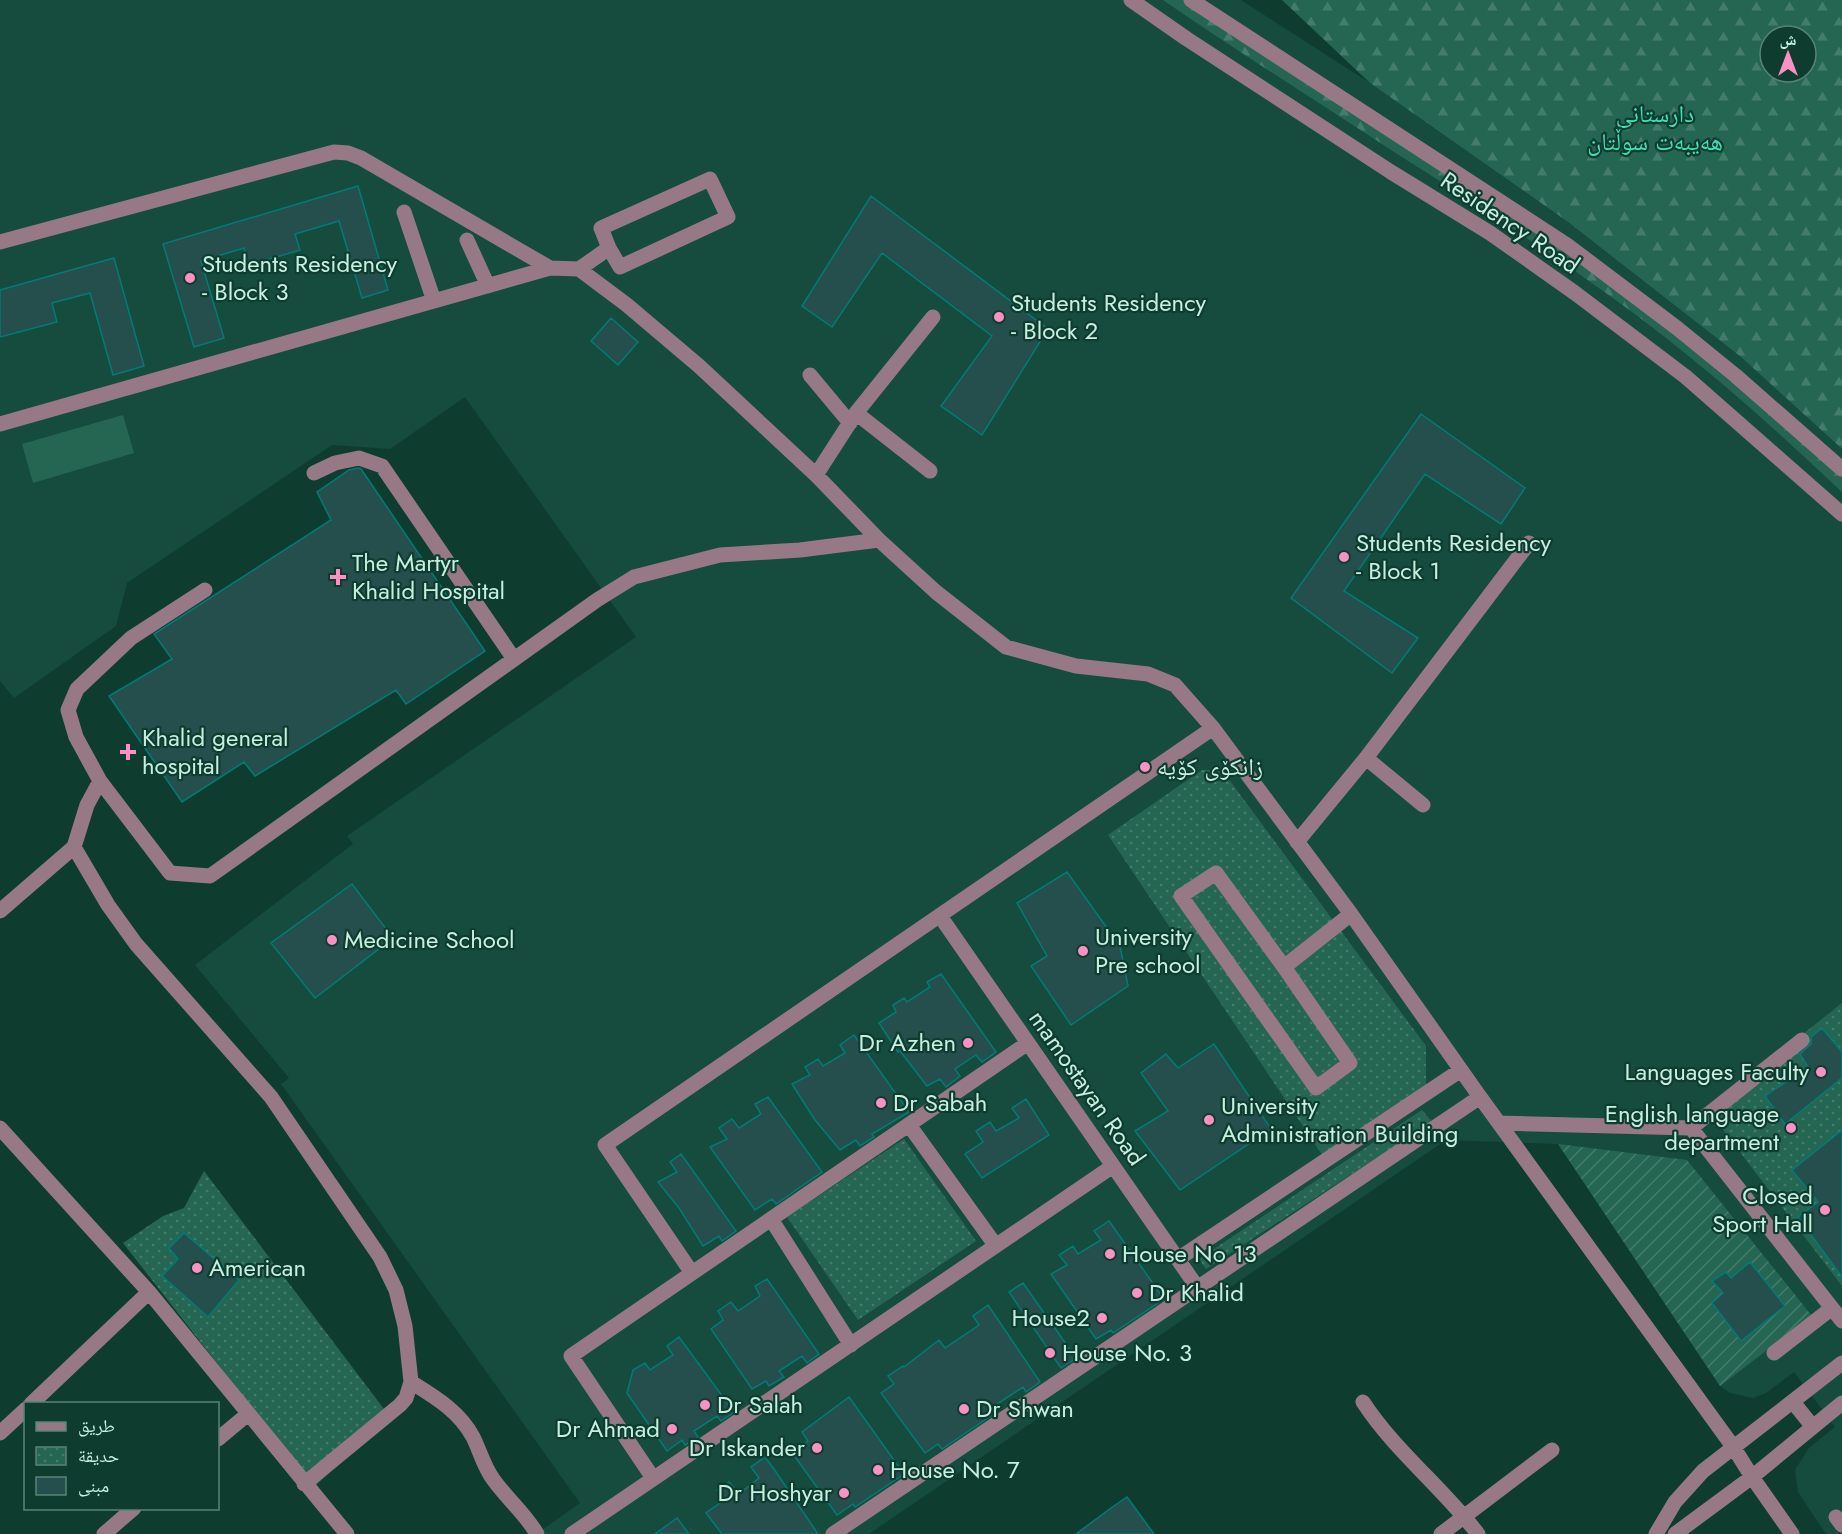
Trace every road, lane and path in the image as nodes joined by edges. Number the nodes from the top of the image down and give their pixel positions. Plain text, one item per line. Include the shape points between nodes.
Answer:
1 (1131, 0) edge
2 (1191, 0) edge
3 (404, 213) dead end
4 (467, 240) dead end
5 (0, 242) edge
6 (609, 248) junction
7 (550, 268) junction
8 (579, 270) junction
9 (488, 286) junction
10 (434, 301) junction
11 (933, 317) dead end
12 (810, 375) dead end
13 (853, 418) junction
14 (0, 424) edge
15 (1842, 469) edge
16 (930, 471) dead end
17 (314, 473) dead end
18 (816, 475) junction
19 (1842, 514) edge
20 (879, 540) junction
21 (1529, 543) dead end
22 (205, 590) dead end
23 (514, 659) junction
24 (1213, 728) junction
25 (1366, 758) junction
26 (100, 780) junction
27 (1423, 805) dead end
28 (1298, 842) junction
29 (74, 847) junction
30 (0, 911) edge
31 (1351, 914) junction
32 (940, 916) junction
33 (1284, 967) junction
34 (1802, 1040) dead end
35 (1028, 1043) junction
36 (1461, 1070) junction
37 (1480, 1097) junction
38 (1499, 1123) junction
39 (909, 1125) junction
40 (0, 1128) edge
41 (1691, 1128) junction
42 (1113, 1166) junction
43 (771, 1220) junction
44 (996, 1246) junction
45 (1178, 1259) junction
46 (692, 1273) junction
47 (1197, 1287) junction
48 (149, 1292) junction
49 (1832, 1308) junction
50 (1842, 1321) edge
51 (851, 1344) junction
52 (1774, 1353) dead end
53 (1839, 1370) edge
54 (411, 1382) junction
55 (1793, 1401) junction
56 (33, 1402) edge
57 (1364, 1402) dead end
58 (1842, 1403) edge
59 (24, 1410) edge
60 (248, 1414) junction
61 (1814, 1427) junction
62 (0, 1432) edge
63 (219, 1438) edge
64 (1734, 1448) junction
65 (1552, 1450) dead end
66 (1752, 1477) junction
67 (653, 1479) junction
68 (304, 1484) junction
69 (133, 1510) edge
70 (1464, 1516) junction
71 (113, 1531) edge
72 (347, 1534) edge
73 (537, 1534) edge
74 (572, 1534) edge
75 (833, 1534) edge
76 (1441, 1534) edge
77 (1478, 1534) edge
78 (1656, 1534) edge
79 (1676, 1534) edge
80 (1792, 1534) edge

1 - 19 street, Residency Road via 1565,286 1686,376
2 - 15 street, Residency Road via 1567,245 1728,369
3 - 10 street
4 - 9 street
5 - 7 street via 334,152 361,158
6 - 6 street via 601,228 710,180 728,217 620,267
6 - 8 street
7 - 8 street
7 - 9 street
8 - 18 street via 699,366
9 - 10 street
10 - 14 street
11 - 13 street
12 - 13 street
13 - 16 street
13 - 18 street
17 - 23 street via 359,458 382,466
18 - 20 street
20 - 23 street via 720,555 634,576
20 - 24 street via 936,592 1006,647 1076,666 1148,674 1175,685
21 - 25 street
22 - 26 street via 131,638 76,689 68,710 76,736
23 - 26 street via 210,876 170,873
24 - 28 street
24 - 32 street
25 - 27 street
25 - 28 street
26 - 29 street via 87,805
28 - 31 street
29 - 30 street
29 - 54 street via 136,944 272,1096 380,1257 402,1307
31 - 33 street
31 - 36 street
32 - 35 street, mamostayan Road
32 - 46 street via 605,1145
33 - 33 street via 1216,873 1181,896 1316,1088 1350,1063
34 - 41 street
35 - 39 street
35 - 42 street, mamostayan Road
36 - 37 street
36 - 45 street
37 - 38 street
37 - 47 street
38 - 41 street
38 - 64 street
39 - 43 street
39 - 44 street
40 - 48 street
41 - 49 street
42 - 44 street
42 - 45 street, mamostayan Road
43 - 46 street
43 - 51 street
44 - 51 street
45 - 47 street, mamostayan Road
46 - 67 street via 571,1356
47 - 75 street
48 - 56 street
48 - 60 street
49 - 50 street
49 - 52 street
51 - 67 street
53 - 55 street
54 - 68 street via 400,1405
54 - 73 street via 458,1416 493,1480
55 - 61 street
55 - 64 street
57 - 70 street via 1388,1435
58 - 61 street
59 - 62 street
60 - 63 street
60 - 68 street
61 - 66 street
64 - 66 street
64 - 78 street via 1688,1486
65 - 70 street
66 - 79 street
66 - 80 street
67 - 74 street
68 - 72 street
69 - 71 street
70 - 76 street
70 - 77 street

